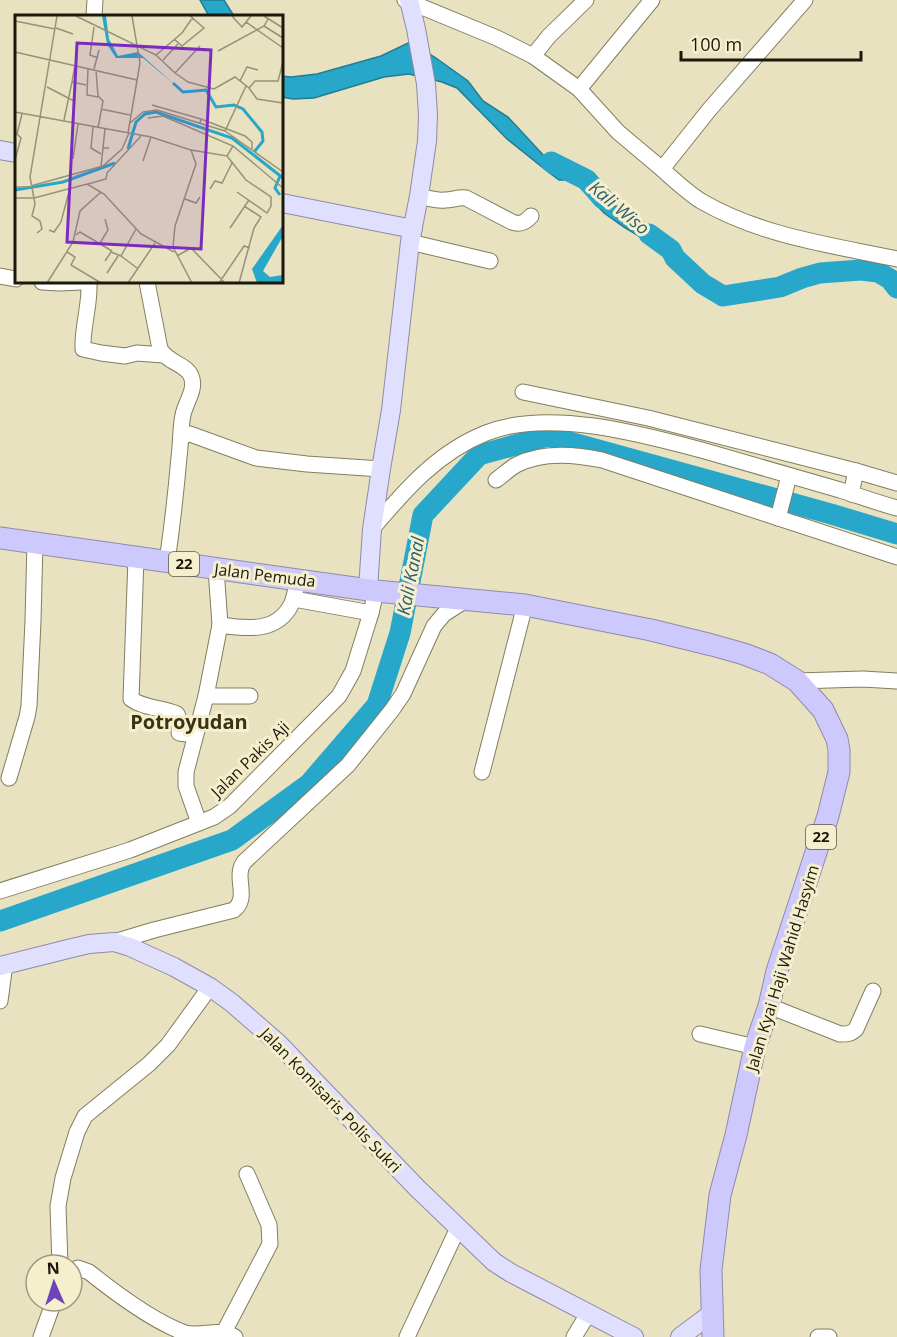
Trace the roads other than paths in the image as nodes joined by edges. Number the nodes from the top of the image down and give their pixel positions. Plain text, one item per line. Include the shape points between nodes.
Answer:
1 (95, 0) edge
2 (408, 0) edge
3 (586, 0) edge
4 (652, 0) edge
5 (805, 0) edge
6 (94, 15) edge
7 (533, 56) junction
8 (579, 89) junction
9 (0, 150) edge
10 (15, 153) edge
11 (662, 169) junction
12 (420, 196) junction
13 (284, 204) edge
14 (531, 216) dead end
15 (411, 236) junction
16 (897, 259) edge
17 (490, 261) dead end
18 (0, 276) edge
19 (15, 279) edge
20 (89, 284) edge
21 (147, 284) edge
22 (163, 355) junction
23 (523, 392) dead end
24 (181, 439) junction
25 (381, 469) junction
26 (856, 471) junction
27 (789, 476) junction
28 (496, 480) dead end
29 (897, 483) edge
30 (851, 494) junction
31 (897, 508) edge
32 (778, 518) junction
33 (372, 528) junction
34 (0, 538) edge
35 (34, 542) junction
36 (897, 557) edge
37 (136, 558) junction
38 (167, 562) junction
39 (216, 569) junction
40 (296, 589) junction
41 (377, 590) junction
42 (460, 599) junction
43 (525, 605) junction
44 (371, 613) junction
45 (220, 625) junction
46 (797, 681) junction
47 (897, 681) edge
48 (206, 696) junction
49 (250, 696) dead end
50 (195, 735) junction
51 (482, 772) dead end
52 (9, 778) dead end
53 (199, 823) junction
54 (0, 891) edge
55 (114, 942) junction
56 (3, 965) edge
57 (210, 987) junction
58 (873, 991) dead end
59 (0, 1001) edge
60 (769, 1006) junction
61 (700, 1034) dead end
62 (755, 1047) junction
63 (247, 1174) dead end
64 (458, 1228) junction
65 (60, 1253) edge
66 (84, 1270) edge
67 (50, 1313) edge
68 (588, 1314) junction
69 (711, 1314) junction
70 (229, 1335) edge
71 (41, 1337) edge
72 (407, 1337) edge
73 (574, 1337) edge
74 (634, 1337) edge
75 (680, 1337) edge
76 (713, 1337) edge
77 (818, 1337) edge
78 (829, 1337) edge

1 - 6 street
2 - 7 street
2 - 12 main road via 426,84 428,128
3 - 7 street
4 - 8 street
5 - 11 street
7 - 8 street
8 - 11 street via 618,132
9 - 10 main road
11 - 16 street via 701,201 753,226
12 - 14 street via 438,200 466,198 518,224
12 - 15 main road
13 - 15 main road
15 - 17 street
15 - 25 main road
18 - 19 street
20 - 22 street via 83,349 125,356
21 - 22 street
22 - 24 street via 192,378
23 - 26 street via 648,418
24 - 25 street via 190,434 256,458
24 - 38 street
25 - 33 main road
26 - 29 street
26 - 30 street
27 - 30 street
27 - 32 street
27 - 33 street via 673,442 608,428 519,424 474,438 444,456
28 - 32 street via 526,460 552,455 584,456
30 - 31 street
32 - 36 street
33 - 41 main road
34 - 35 highway, Jalan Pemuda / 22
35 - 37 highway, Jalan Pemuda / 22
35 - 52 street via 29,706
37 - 38 highway, Jalan Pemuda / 22
37 - 50 street via 131,699 177,714 179,733
38 - 39 highway, Jalan Pemuda / 22
39 - 40 highway, Jalan Pemuda / 22
39 - 45 street
40 - 41 highway, Jalan Pemuda / 22
40 - 44 street
40 - 45 street via 286,613 270,625 243,629
41 - 42 highway, 22
41 - 44 street, Jalan Pakis Aji
42 - 43 highway, Jalan Kyai Haji Wahid Hasyim / 22
42 - 55 street via 434,626 403,694 348,765 240,867 239,906
43 - 46 highway, Jalan Kyai Haji Wahid Hasyim / 22 via 712,645 770,664
43 - 51 street
44 - 53 street, Jalan Pakis Aji via 353,671 339,696 236,801
45 - 48 street
46 - 47 street
46 - 60 highway, Jalan Kyai Haji Wahid Hasyim / 22 via 824,710 837,739 839,772
48 - 49 street
48 - 50 street
50 - 53 street via 186,786
53 - 54 street, Jalan Pakis Aji via 130,850
55 - 56 main road, Jalan Komisaris Polis Sukri
55 - 57 main road, Jalan Komisaris Polis Sukri
56 - 59 street
57 - 64 main road, Jalan Komisaris Polis Sukri via 278,1043
57 - 65 street via 168,1045 79,1125 58,1206
58 - 60 street via 856,1029 847,1034
60 - 62 highway, Jalan Kyai Haji Wahid Hasyim / 22
61 - 62 street
62 - 69 highway, Jalan Kyai Haji Wahid Hasyim / 22 via 720,1195 711,1270
63 - 70 street via 269,1226 270,1244
64 - 68 main road, Jalan Komisaris Polis Sukri via 494,1262
64 - 72 street
66 - 70 street via 147,1313 185,1333
67 - 71 street
68 - 73 street
68 - 74 main road, Jalan Komisaris Polis Sukri
69 - 75 main road
69 - 76 highway, Jalan Kyai Haji Wahid Hasyim / 22
77 - 78 street

